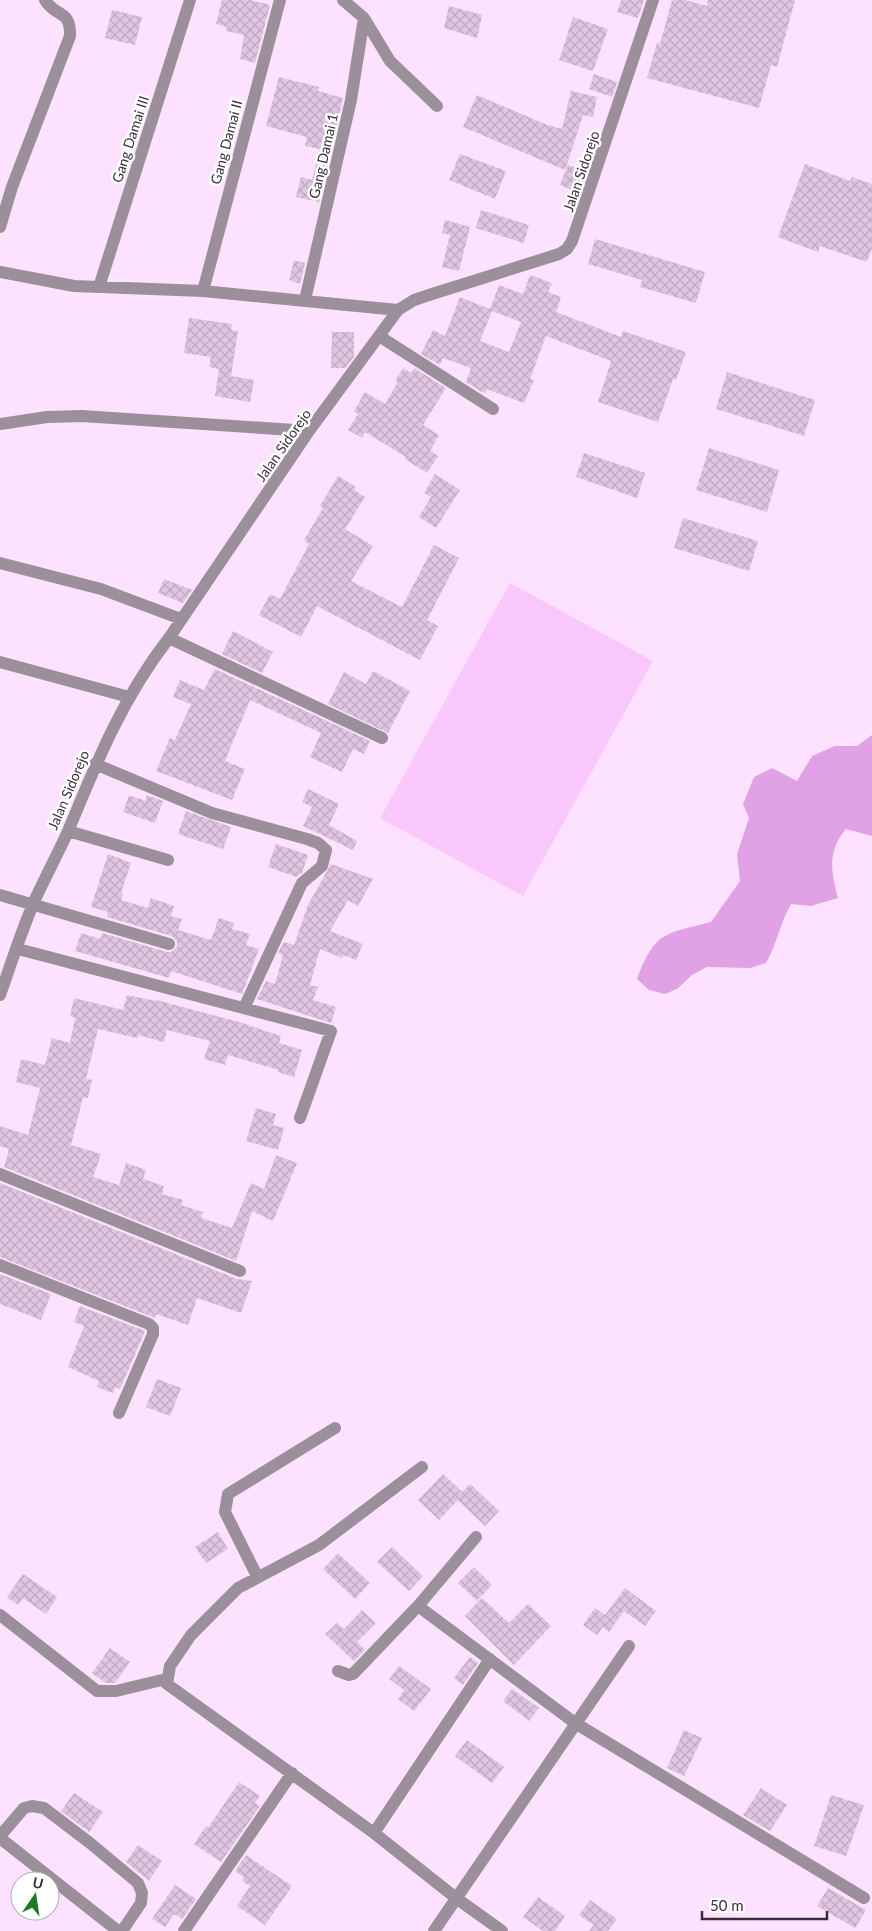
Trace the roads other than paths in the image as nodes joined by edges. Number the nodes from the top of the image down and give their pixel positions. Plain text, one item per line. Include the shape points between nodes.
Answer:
1 (45, 0) edge
2 (190, 0) edge
3 (280, 0) edge
4 (342, 0) edge
5 (652, 0) edge
6 (364, 18) junction
7 (437, 106) dead end
8 (0, 227) edge
9 (0, 272) edge
10 (99, 287) junction
11 (202, 291) junction
12 (305, 300) junction
13 (398, 310) junction
14 (379, 336) junction
15 (492, 409) dead end
16 (0, 424) edge
17 (309, 432) junction
18 (0, 564) edge
19 (181, 619) junction
20 (169, 638) junction
21 (0, 662) edge
22 (129, 698) junction
23 (382, 738) dead end
24 (94, 764) junction
25 (68, 831) junction
26 (168, 860) dead end
27 (0, 895) edge
28 (34, 903) junction
29 (169, 944) dead end
30 (18, 949) junction
31 (0, 995) edge
32 (244, 1008) junction
33 (300, 1118) dead end
34 (0, 1174) edge
35 (0, 1266) edge
36 (240, 1270) dead end
37 (119, 1413) dead end
38 (335, 1428) dead end
39 (422, 1467) dead end
40 (476, 1537) dead end
41 (257, 1576) junction
42 (418, 1606) junction
43 (0, 1615) edge
44 (629, 1646) dead end
45 (490, 1659) junction
46 (338, 1671) dead end
47 (166, 1679) junction
48 (575, 1723) junction
49 (292, 1773) junction
50 (374, 1833) junction
51 (0, 1837) edge
52 (456, 1898) junction
53 (864, 1898) dead end
54 (118, 1931) edge
55 (122, 1931) edge
56 (184, 1931) edge
57 (434, 1931) edge
58 (502, 1931) edge

1 - 8 street via 67,16 71,25 70,36
2 - 10 street, Gang Damai III
3 - 11 street, Gang Damai II
4 - 6 street
5 - 13 street, Jalan Sidorejo via 629,77 572,241 566,249 559,254 432,294
6 - 7 street via 390,61
6 - 12 street, Gang Damai 1 via 351,100
9 - 10 street via 74,286
10 - 11 street
11 - 12 street
12 - 13 street
13 - 14 street, Jalan Sidorejo
14 - 15 street
14 - 17 street, Jalan Sidorejo
16 - 17 street via 82,416
17 - 19 street, Jalan Sidorejo
18 - 19 street via 101,590
19 - 20 street, Jalan Sidorejo
20 - 22 street, Jalan Sidorejo
20 - 23 street
21 - 22 street
22 - 24 street, Jalan Sidorejo
24 - 25 street, Jalan Sidorejo
24 - 32 street via 212,813 307,839 326,850 322,866 302,883
25 - 26 street
25 - 28 street, Jalan Sidorejo
27 - 28 street
28 - 29 street
28 - 30 street, Jalan Sidorejo
30 - 31 street, Jalan Sidorejo
30 - 32 street
32 - 33 street via 332,1031
34 - 36 street
35 - 37 street via 153,1328
38 - 41 street via 228,1494 225,1512
39 - 41 street via 319,1545
40 - 42 street
41 - 47 street via 238,1588 192,1635 170,1666
42 - 45 street
42 - 46 street via 354,1674
43 - 47 street via 97,1691 116,1691
44 - 48 street
45 - 48 street
45 - 50 street
47 - 49 street via 172,1690
48 - 52 street
48 - 53 street
49 - 50 street
49 - 56 street
50 - 52 street
51 - 54 street
51 - 55 street via 24,1808 32,1806 44,1808 90,1842 138,1883 142,1893 141,1903
52 - 57 street
52 - 58 street

